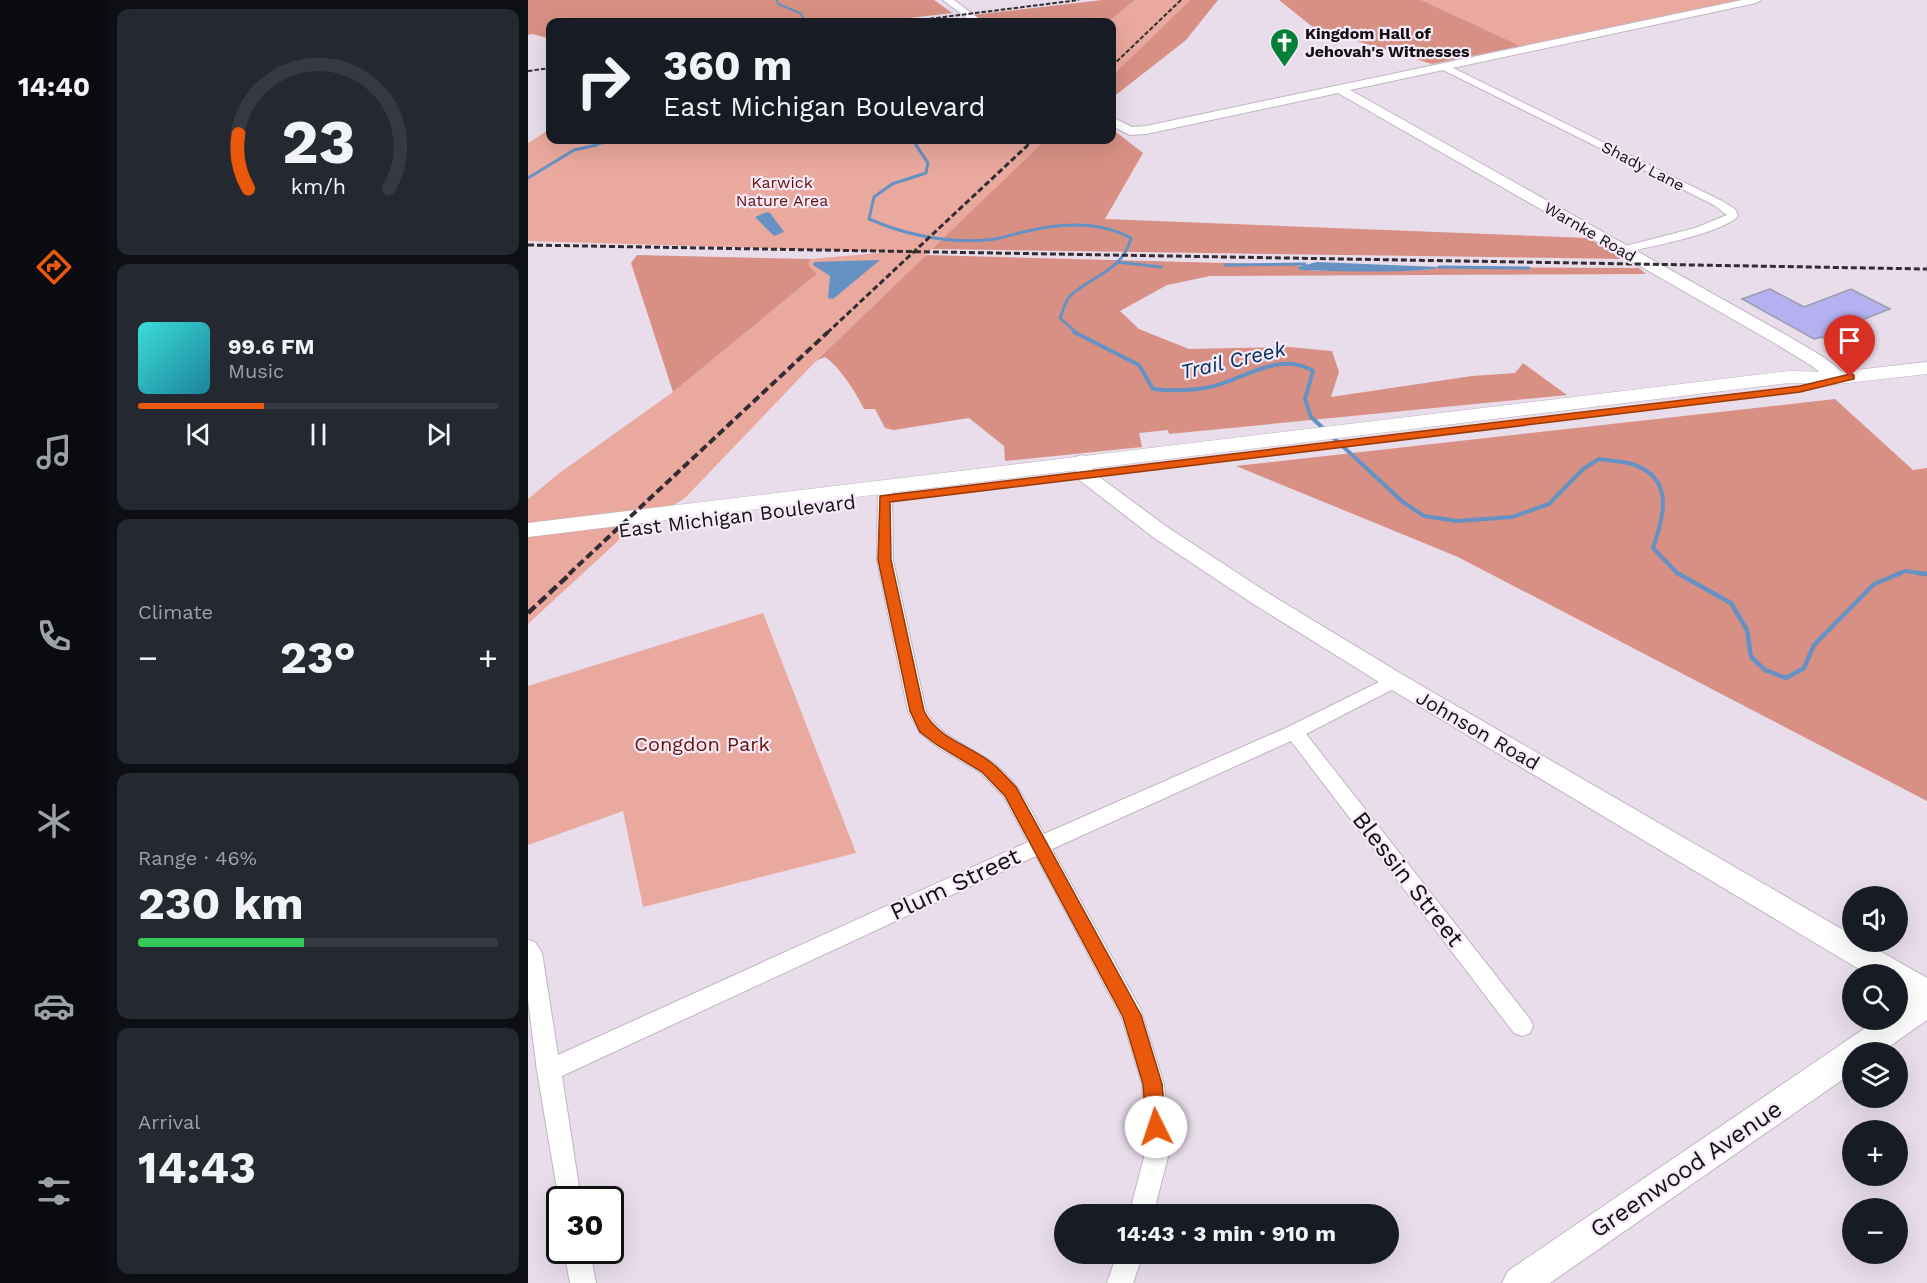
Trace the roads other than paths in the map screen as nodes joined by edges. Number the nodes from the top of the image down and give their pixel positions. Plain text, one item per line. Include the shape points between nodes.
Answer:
1 (948, 0) edge
2 (1756, 0) edge
3 (973, 18) edge
4 (1444, 67) junction
5 (1340, 89) junction
6 (1116, 123) edge
7 (1622, 250) junction
8 (1927, 368) edge
9 (1838, 378) junction
10 (1084, 468) junction
11 (884, 492) junction
12 (528, 530) edge
13 (528, 542) edge
14 (1395, 681) junction
15 (1294, 732) junction
16 (1040, 845) junction
17 (528, 949) edge
18 (1876, 964) edge
19 (1908, 983) edge
20 (1927, 994) edge
21 (1927, 1004) edge
22 (1522, 1026) dead end
23 (1872, 1042) edge
24 (1842, 1062) edge
25 (548, 1071) junction
26 (567, 1186) edge
27 (1144, 1204) edge
28 (580, 1264) edge
29 (1127, 1264) edge
30 (583, 1283) edge
31 (1120, 1283) edge
32 (1520, 1283) edge

1 - 3 street
2 - 4 street
4 - 5 street
4 - 7 street, Shady Lane via 1718,204 1733,216
5 - 6 street via 1146,130 1130,131
5 - 7 street, Warnke Road
7 - 9 street, Warnke Road via 1782,340
8 - 9 main road, East Michigan Boulevard
9 - 10 main road, East Michigan Boulevard via 1789,377
10 - 11 main road, East Michigan Boulevard
10 - 14 street, Johnson Road via 1184,548
11 - 12 main road, East Michigan Boulevard
11 - 13 main road, East Michigan Boulevard
11 - 16 street via 885,560 917,711 926,728 987,768 1011,792
14 - 15 street, Plum Street
14 - 18 street, Johnson Road
15 - 16 street, Plum Street
15 - 22 street, Blessin Street
16 - 25 street, Plum Street
16 - 27 street via 1132,1015 1153,1084 1158,1149
17 - 25 street via 532,953
19 - 20 street, Johnson Road
21 - 23 street, Greenwood Avenue
24 - 32 street, Greenwood Avenue
25 - 26 street
28 - 30 street
29 - 31 street

